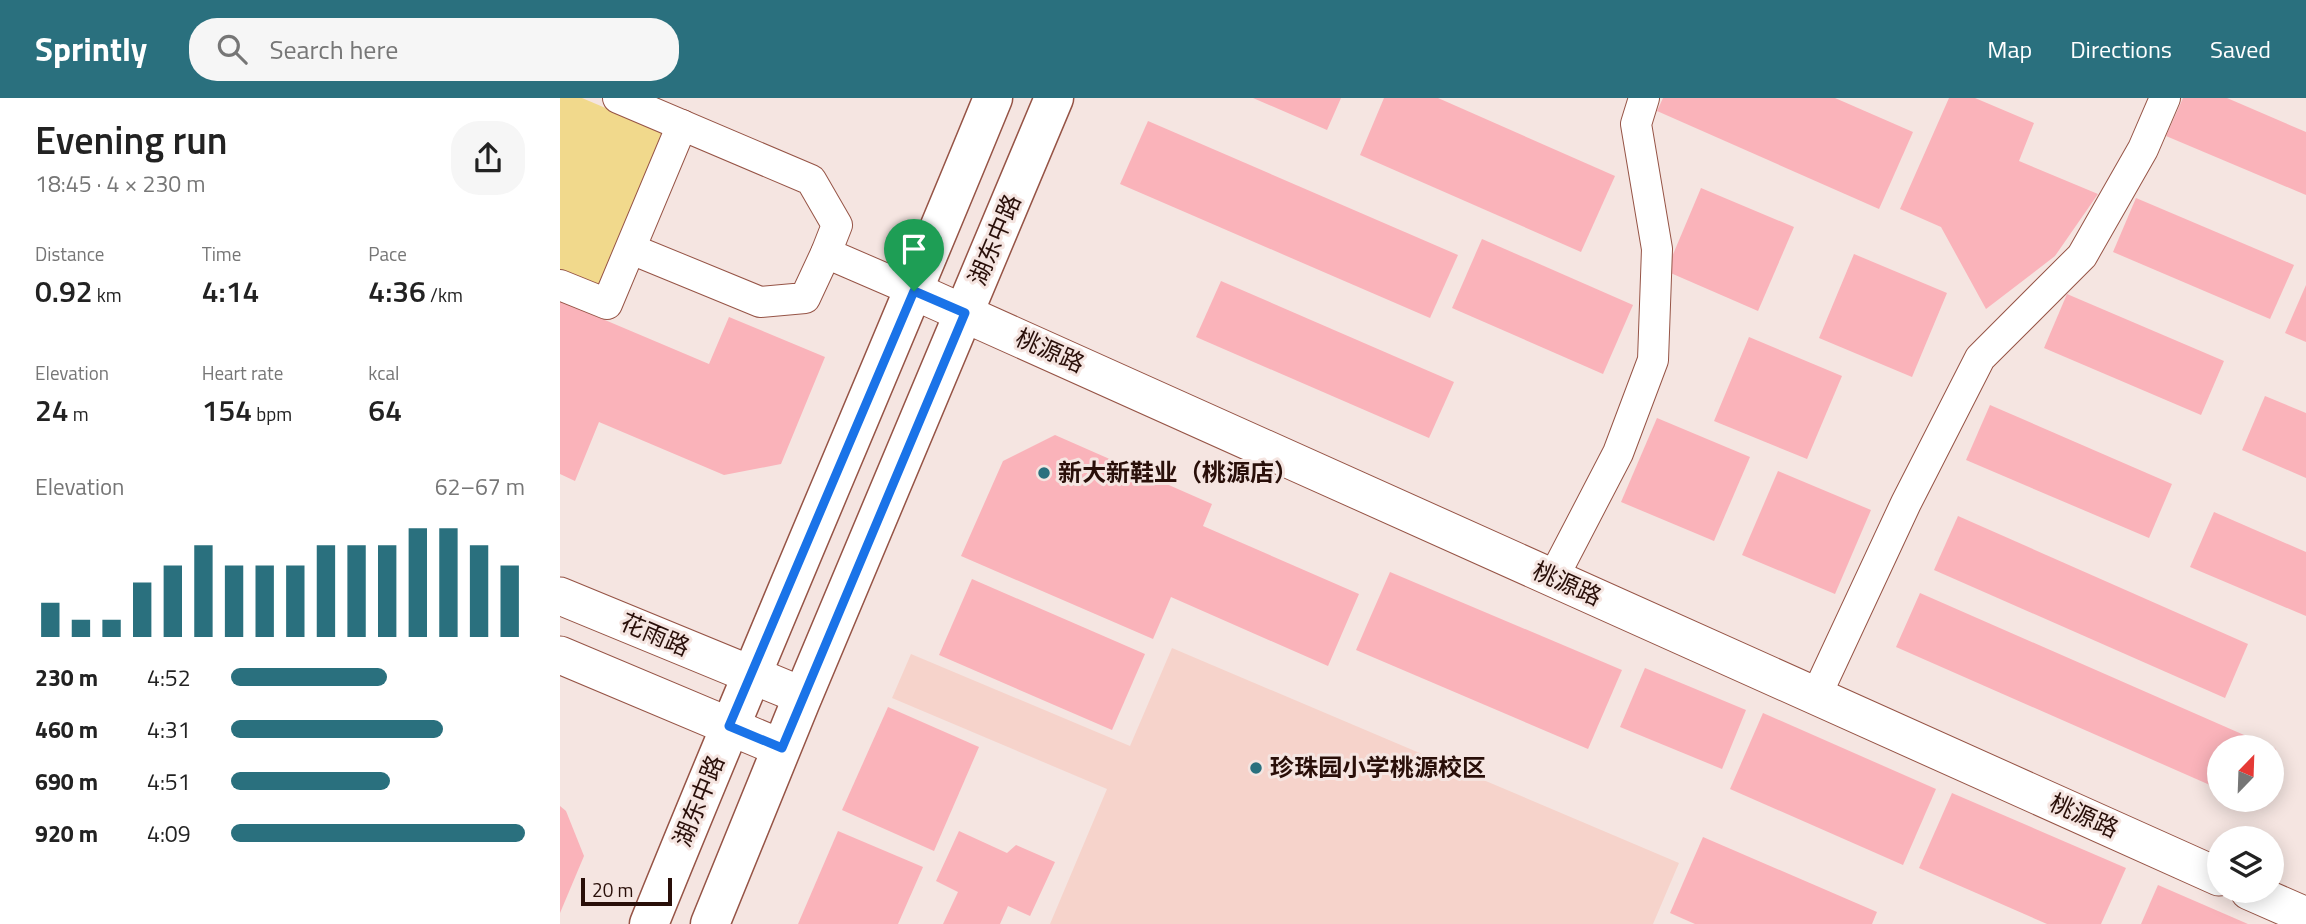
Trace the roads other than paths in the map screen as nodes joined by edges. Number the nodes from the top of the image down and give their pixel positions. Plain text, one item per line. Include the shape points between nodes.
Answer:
1 (618, 98) edge
2 (993, 98) edge
3 (1054, 98) edge
4 (1644, 98) edge
5 (2165, 98) edge
6 (682, 125) junction
7 (631, 248) junction
8 (826, 253) junction
9 (560, 285) edge
10 (914, 291) junction
11 (965, 313) junction
12 (1553, 578) junction
13 (560, 596) edge
14 (560, 655) edge
15 (750, 675) junction
16 (803, 696) junction
17 (1816, 696) junction
18 (729, 726) junction
19 (782, 748) junction
20 (2207, 872) edge
21 (2276, 903) edge
22 (2306, 916) edge
23 (649, 924) edge
24 (710, 924) edge

1 - 6 street
2 - 10 main road, 湖东中路
3 - 11 main road, 湖东中路
4 - 12 street via 1636,124 1657,249 1653,360 1618,453
5 - 17 street via 2143,149 2082,256 1980,358
6 - 7 street
6 - 8 street via 811,180 837,225
7 - 8 street via 760,302 805,298
7 - 9 street via 607,304
8 - 10 street
10 - 11 street, 桃源路
10 - 15 main road, 湖东中路
11 - 12 street, 桃源路
11 - 16 main road, 湖东中路
12 - 17 street, 桃源路
13 - 15 street, 花雨路
14 - 18 street
15 - 16 street, 花雨路
15 - 18 main road, 湖东中路
16 - 19 main road, 湖东中路
17 - 20 street, 桃源路
18 - 19 street
18 - 23 main road, 湖东中路
19 - 24 main road, 湖东中路
21 - 22 street

